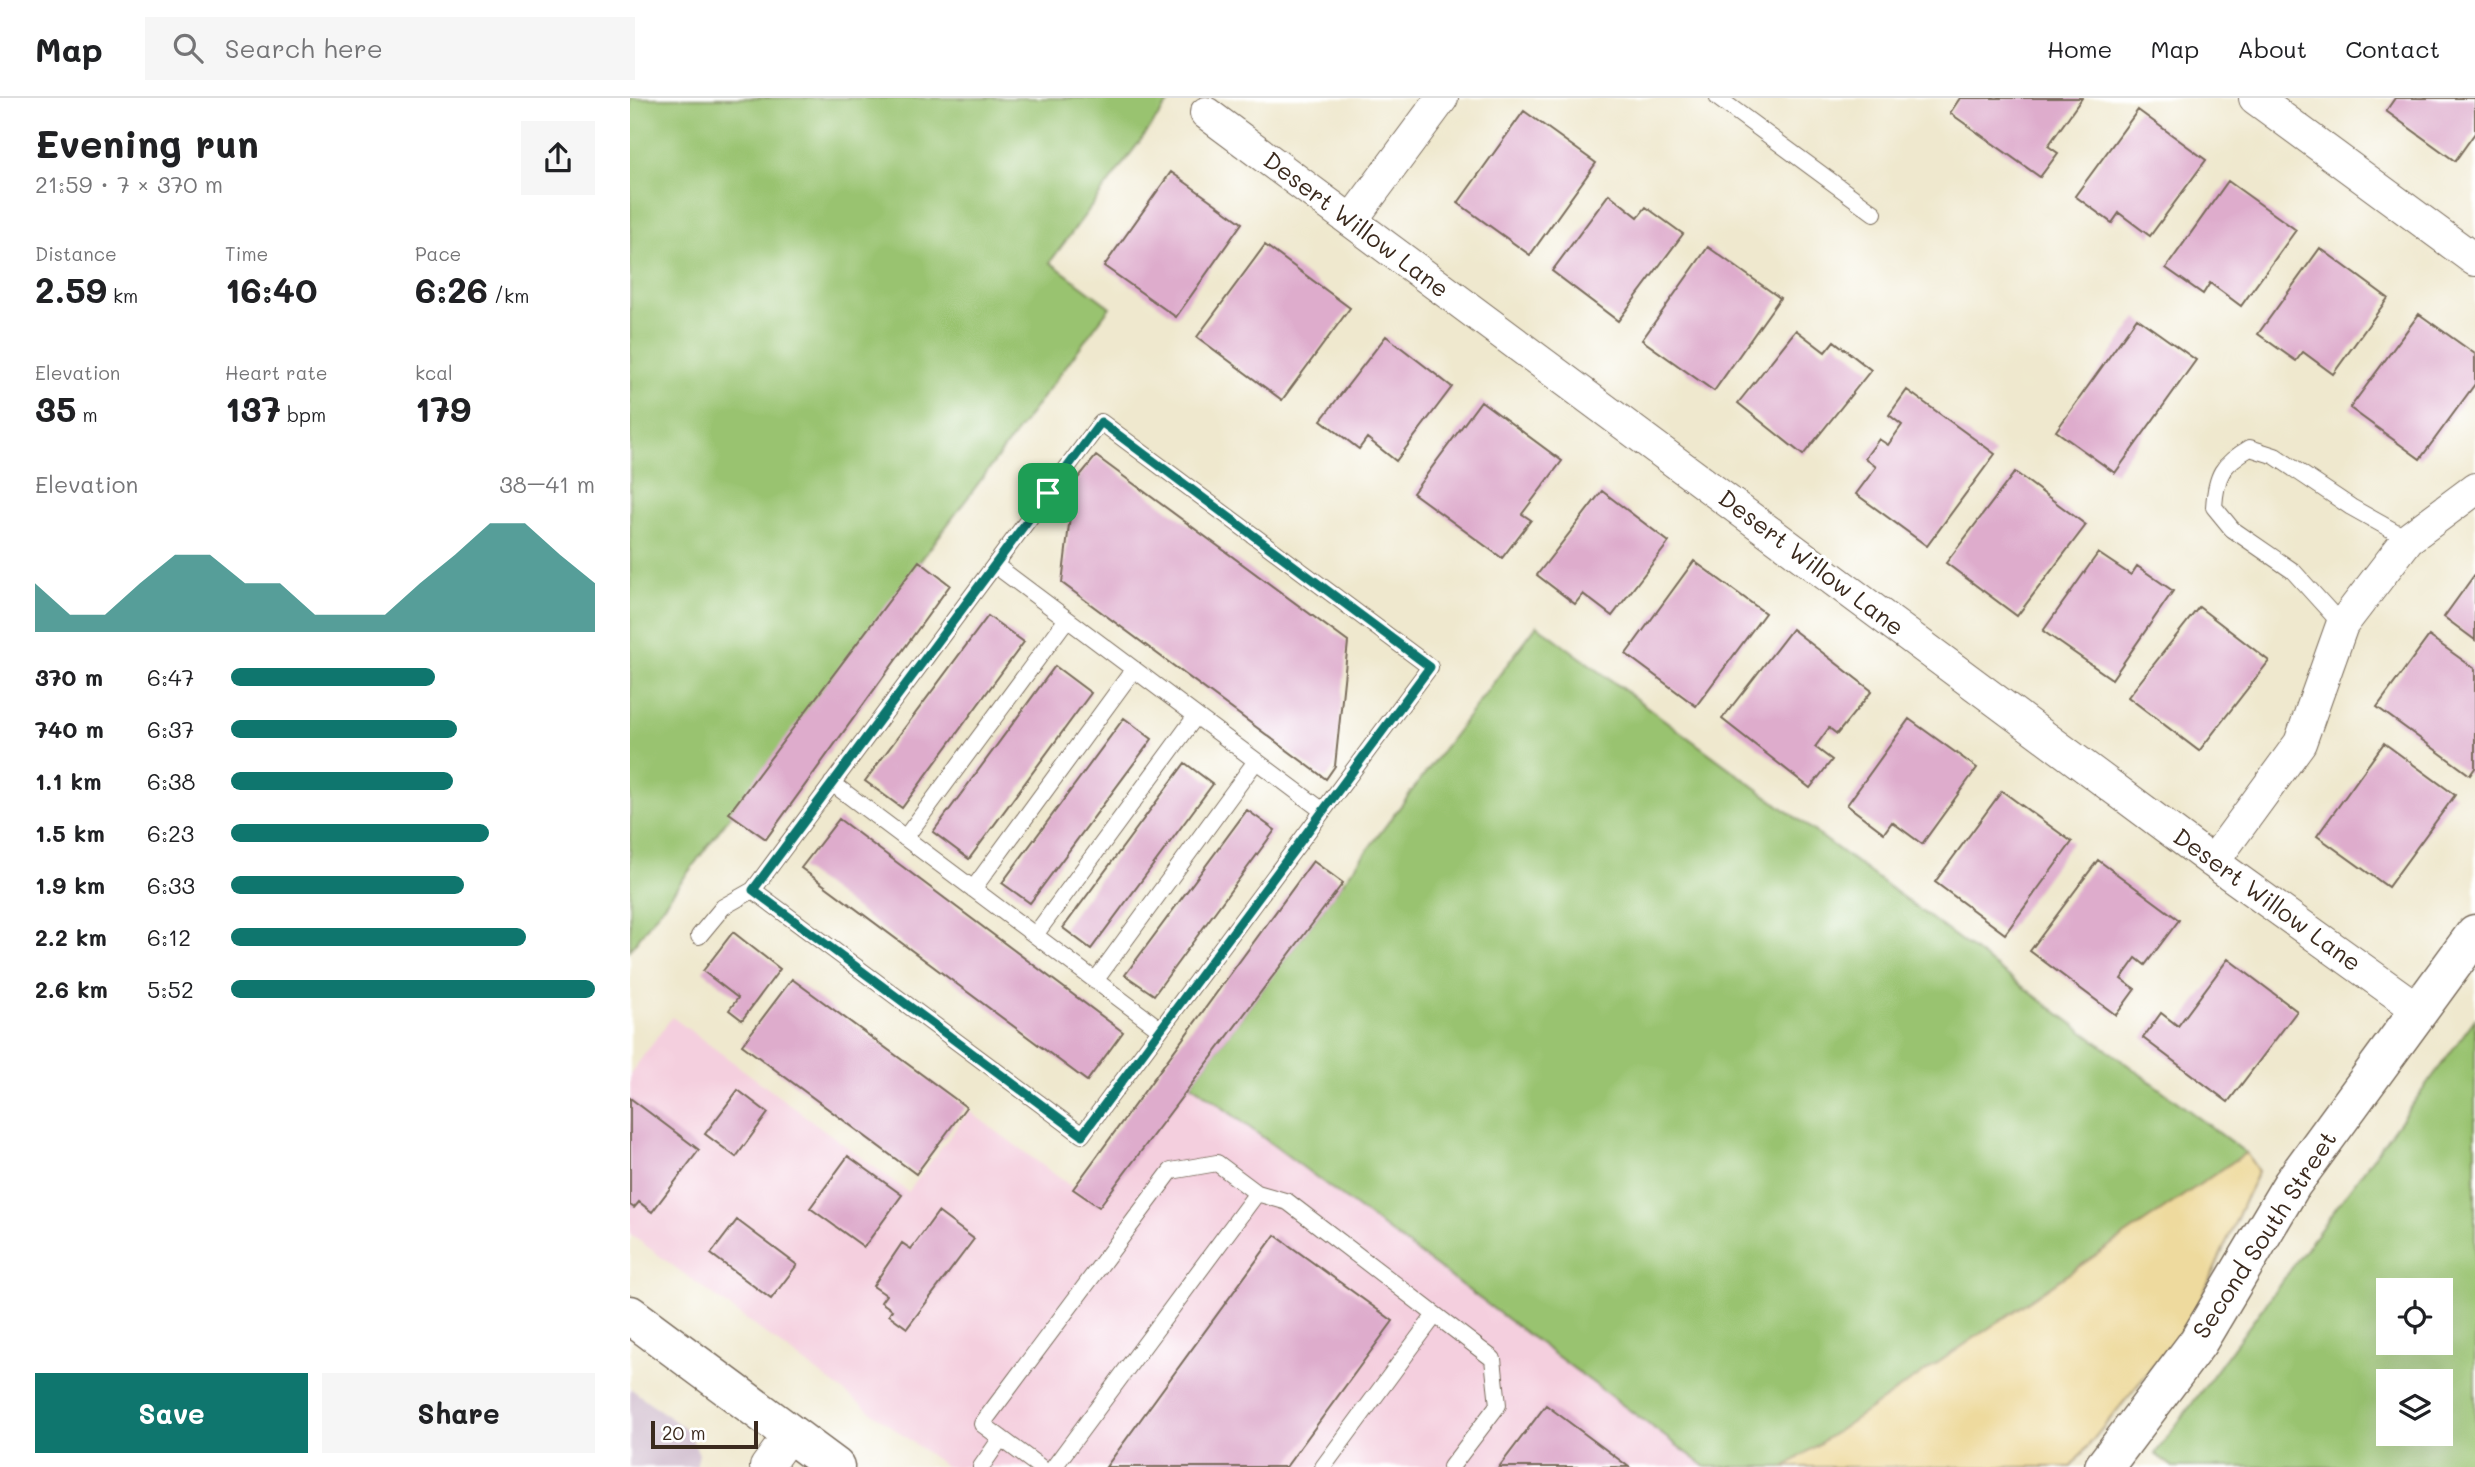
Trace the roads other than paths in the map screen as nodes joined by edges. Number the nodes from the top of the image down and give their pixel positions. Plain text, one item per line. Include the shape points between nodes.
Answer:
1 (1443, 98) edge
2 (1718, 98) edge
3 (2255, 98) edge
4 (1206, 113) dead end
5 (1874, 213) dead end
6 (1351, 221) junction
7 (2475, 260) edge
8 (2475, 489) edge
9 (2408, 538) junction
10 (995, 565) junction
11 (1067, 619) junction
12 (2342, 625) junction
13 (1134, 669) junction
14 (1196, 716) junction
15 (1256, 761) junction
16 (832, 783) junction
17 (1323, 811) junction
18 (905, 838) junction
19 (2213, 862) junction
20 (973, 889) junction
21 (753, 890) junction
22 (2475, 934) edge
23 (1035, 935) junction
24 (699, 936) dead end
25 (1095, 981) junction
26 (2419, 1010) junction
27 (1160, 1030) junction
28 (1257, 1193) junction
29 (630, 1315) edge
30 (1435, 1315) junction
31 (790, 1434) junction
32 (1001, 1438) junction
33 (766, 1467) edge
34 (835, 1467) edge
35 (981, 1467) edge
36 (1040, 1467) edge
37 (1054, 1467) edge
38 (1323, 1467) edge
39 (1451, 1467) edge
40 (2104, 1467) edge

1 - 6 street
2 - 5 lane
3 - 7 street
4 - 6 street, Desert Willow Lane
6 - 19 street, Desert Willow Lane
8 - 9 street
9 - 12 street
9 - 12 lane via 2351,507 2275,456 2250,448 2231,459 2216,484 2214,507 2232,529 2293,571
10 - 11 lane
10 - 16 lane
10 - 17 lane via 1101,422 1430,667
11 - 13 lane
11 - 18 lane
12 - 19 street via 2300,743
13 - 14 lane
13 - 20 lane
14 - 15 lane
14 - 23 lane
15 - 17 lane
15 - 25 lane
16 - 18 lane
16 - 21 lane
17 - 27 lane
18 - 20 lane
19 - 26 street, Desert Willow Lane
20 - 23 lane
21 - 24 lane via 723,907
21 - 27 lane via 1082,1135
22 - 26 street, Second South Street
23 - 25 lane
25 - 27 lane
26 - 40 street, Second South Street via 2292,1184 2198,1342
28 - 30 lane via 1289,1202
28 - 32 lane via 1217,1163 1171,1171 982,1424
28 - 37 lane
29 - 31 street
30 - 38 lane
30 - 39 lane via 1493,1359 1498,1405
31 - 33 street
31 - 34 street
32 - 35 lane
32 - 36 lane

